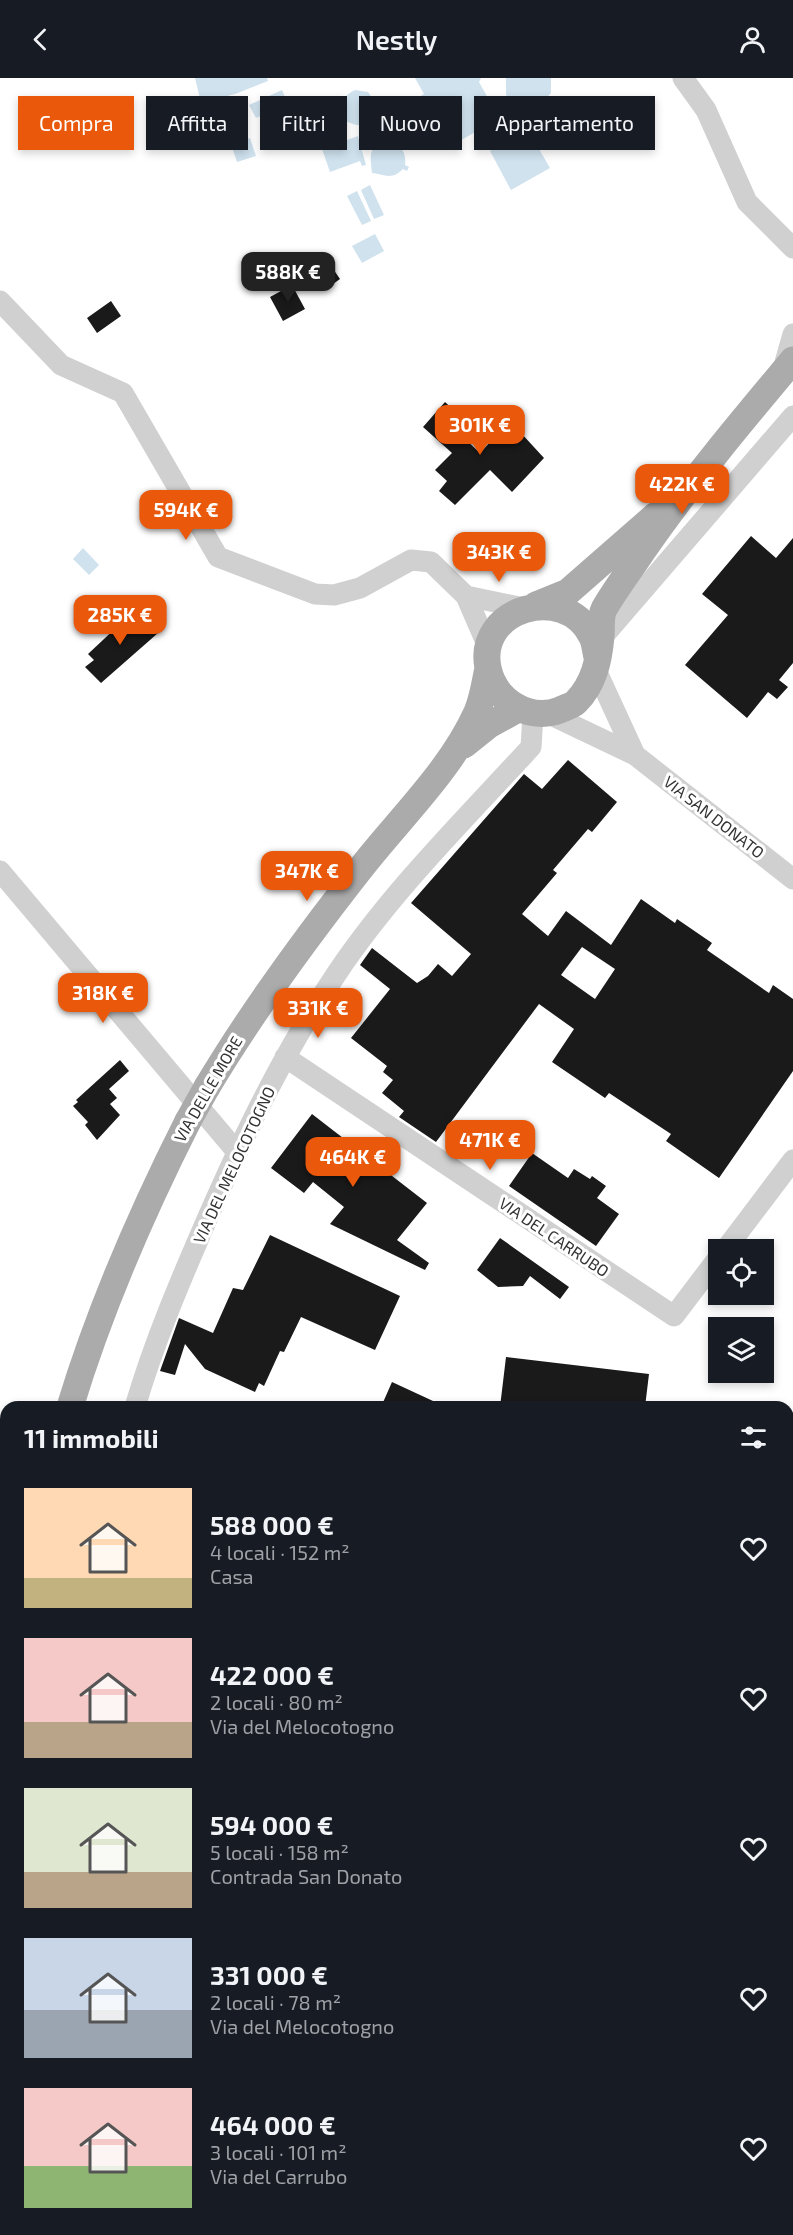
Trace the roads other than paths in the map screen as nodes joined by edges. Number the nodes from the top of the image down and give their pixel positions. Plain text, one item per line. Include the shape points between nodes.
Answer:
1 (682, 78) edge
2 (793, 248) edge
3 (0, 301) edge
4 (793, 334) edge
5 (788, 366) edge
6 (793, 416) edge
7 (684, 491) junction
8 (466, 596) junction
9 (530, 607) junction
10 (598, 655) junction
11 (489, 658) junction
12 (533, 712) junction
13 (456, 751) junction
14 (635, 755) junction
15 (0, 871) edge
16 (793, 879) edge
17 (285, 1057) junction
18 (237, 1152) junction
19 (793, 1160) edge
20 (733, 1239) edge
21 (708, 1271) edge
22 (72, 1401) edge
23 (137, 1401) edge

1 - 2 street via 706,110 747,202
3 - 8 street via 61,365 123,393 218,557 315,594 334,595 360,588 411,560 431,562
4 - 5 street
5 - 7 main road
6 - 10 street
7 - 9 main road via 568,592
7 - 10 main road via 603,612
8 - 9 street
8 - 11 street
9 - 10 main road via 558,607 578,618 591,635
9 - 11 main road via 501,624
10 - 12 main road via 592,683 574,704
10 - 14 street
11 - 12 main road via 498,692
11 - 13 main road via 478,710
12 - 13 main road via 489,725
12 - 14 street
12 - 17 street, VIA DEL MELOCOTOGNO via 531,747 392,901 338,972
13 - 22 main road, VIA DELLE MORE, bridge via 360,869 237,1036 153,1191 115,1277
14 - 16 street, VIA SAN DONATO
15 - 18 street
17 - 18 street, VIA DEL MELOCOTOGNO
17 - 21 street, VIA DEL CARRUBO via 674,1316
18 - 23 street, VIA DEL MELOCOTOGNO via 147,1366
19 - 20 street

